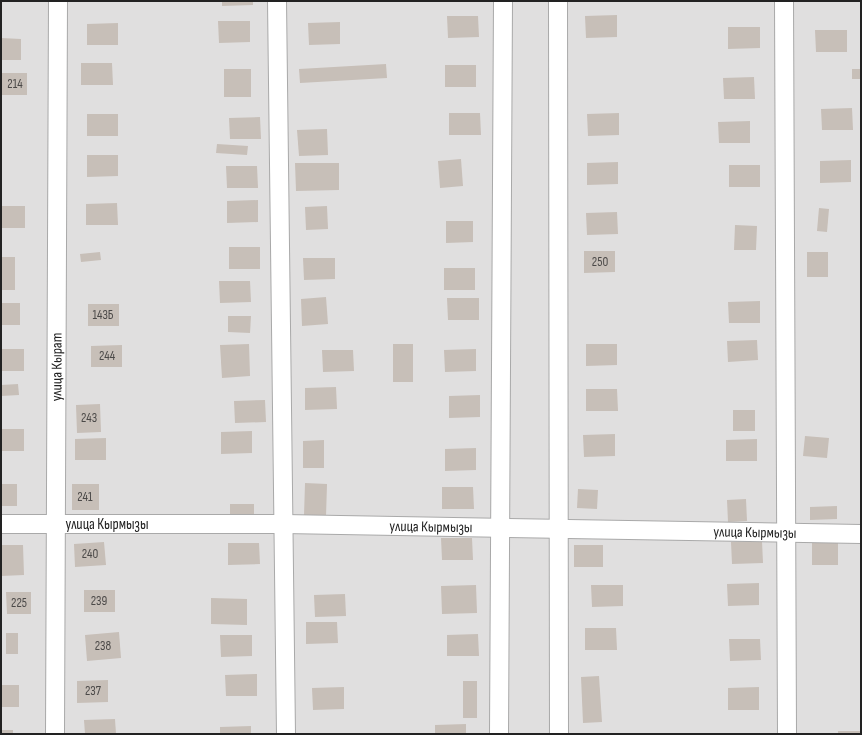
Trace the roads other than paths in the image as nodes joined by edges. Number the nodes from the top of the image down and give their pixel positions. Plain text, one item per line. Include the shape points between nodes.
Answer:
1 (58, 1) edge
2 (277, 1) edge
3 (503, 1) edge
4 (558, 1) edge
5 (784, 1) edge
6 (1, 524) edge
7 (284, 524) junction
8 (56, 525) junction
9 (499, 527) junction
10 (559, 528) junction
11 (785, 533) junction
12 (861, 534) edge
13 (55, 734) edge
14 (286, 734) edge
15 (499, 734) edge
16 (559, 734) edge
17 (787, 734) edge

1 - 8 street, улица Кырат
2 - 7 street
3 - 9 street
4 - 10 street
5 - 11 street
6 - 8 street, улица Кырмызы
7 - 8 street, улица Кырмызы
7 - 9 street, улица Кырмызы
7 - 14 street
8 - 13 street, улица Кырат
9 - 10 street, улица Кырмызы
9 - 15 street
10 - 11 street, улица Кырмызы
10 - 16 street
11 - 12 street, улица Кырмызы
11 - 17 street

